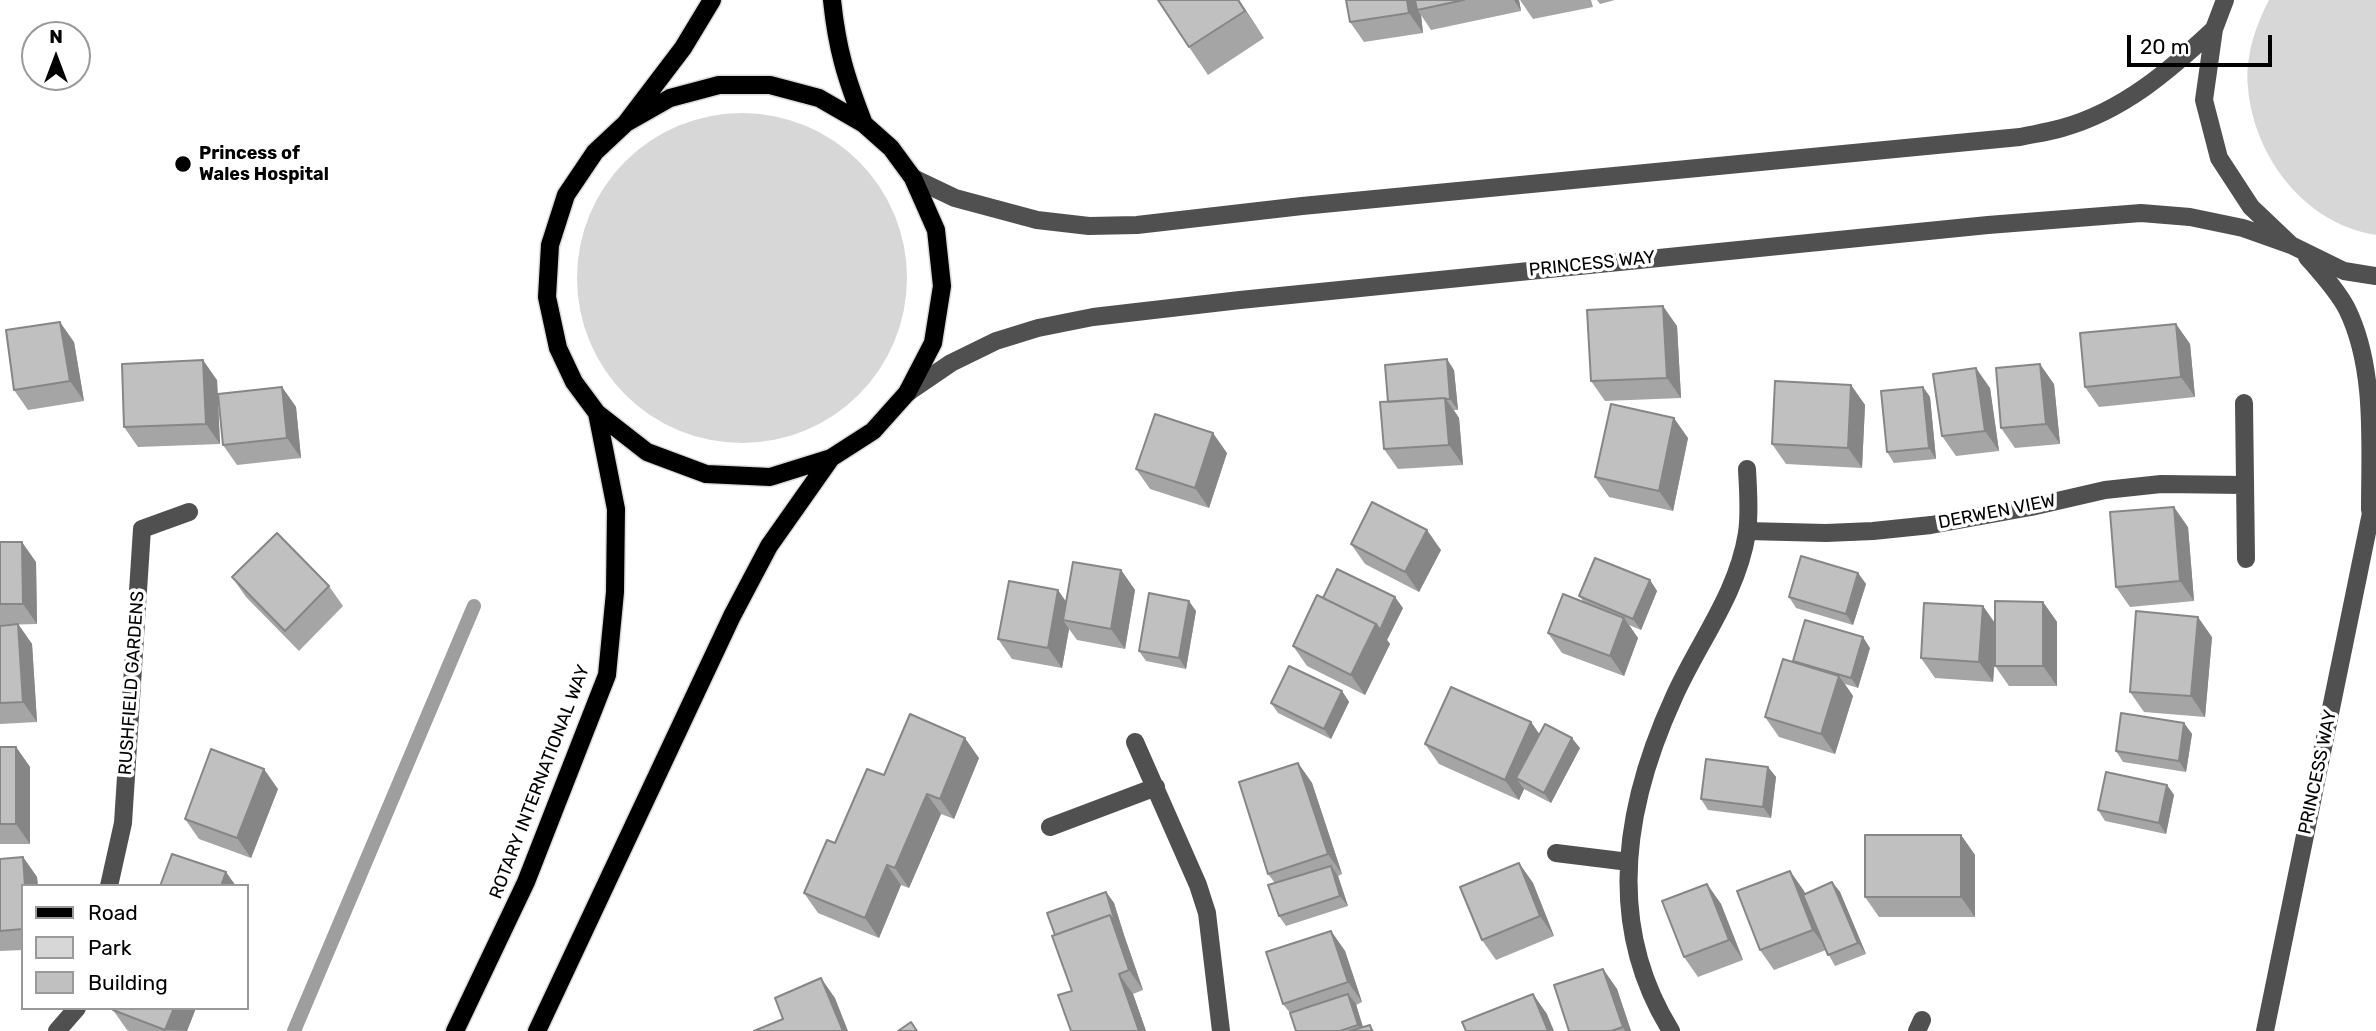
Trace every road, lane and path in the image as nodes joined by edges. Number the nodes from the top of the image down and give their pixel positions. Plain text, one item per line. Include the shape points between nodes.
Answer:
1 (712, 0) edge
2 (832, 0) edge
3 (2225, 0) edge
4 (2214, 29) junction
5 (626, 123) junction
6 (864, 124) junction
7 (914, 178) junction
8 (2297, 248) junction
9 (2376, 276) edge
10 (907, 393) junction
11 (2244, 403) dead end
12 (597, 413) junction
13 (831, 458) junction
14 (1747, 470) dead end
15 (2245, 485) junction
16 (2373, 505) edge
17 (189, 512) dead end
18 (1747, 531) junction
19 (2246, 559) dead end
20 (1135, 742) dead end
21 (1156, 787) junction
22 (1050, 827) dead end
23 (1556, 853) dead end
24 (1629, 862) junction
25 (109, 884) edge
26 (75, 1010) edge
27 (57, 1031) edge
28 (455, 1031) edge
29 (537, 1031) edge
30 (1221, 1031) edge
31 (1671, 1031) edge
32 (2265, 1031) edge

1 - 5 main road via 683,48
2 - 6 main road via 844,72
3 - 4 street, PRINCESS WAY
4 - 7 street, PRINCESS WAY via 2175,65 2120,103 2092,118 2020,137 1137,225 1037,220 955,198
4 - 8 street, PRINCESS WAY via 2204,100 2219,158 2251,207
5 - 6 main road via 670,98 719,85 770,86 807,95
5 - 12 main road via 594,152 566,195 550,245 547,297 558,348 574,382
6 - 7 main road via 891,148
7 - 10 main road via 936,230 942,286 933,343
8 - 9 street, PRINCESS WAY via 2344,271
8 - 10 street, PRINCESS WAY via 2243,228 2190,217 2141,214 1975,226 1240,300 1038,328 996,341 951,363
8 - 16 street, PRINCESS WAY via 2346,307 2365,358
10 - 13 main road via 873,430
11 - 15 street
12 - 13 main road via 647,452 706,474 770,477
12 - 28 main road, ROTARY INTERNATIONAL WAY via 616,509 607,675 526,882
13 - 29 main road via 769,546 733,616
14 - 18 street
15 - 18 street, DERWEN VIEW via 2161,484 2105,490 2031,507 1873,531
15 - 19 street
16 - 32 street, PRINCESS WAY
17 - 25 street, RUSHFIELD GARDENS via 142,528 124,823
18 - 24 street via 1731,591 1658,732 1634,815
20 - 21 street
21 - 22 street
21 - 30 street via 1207,912
23 - 24 street
24 - 31 street via 1628,900 1641,972
26 - 27 street

